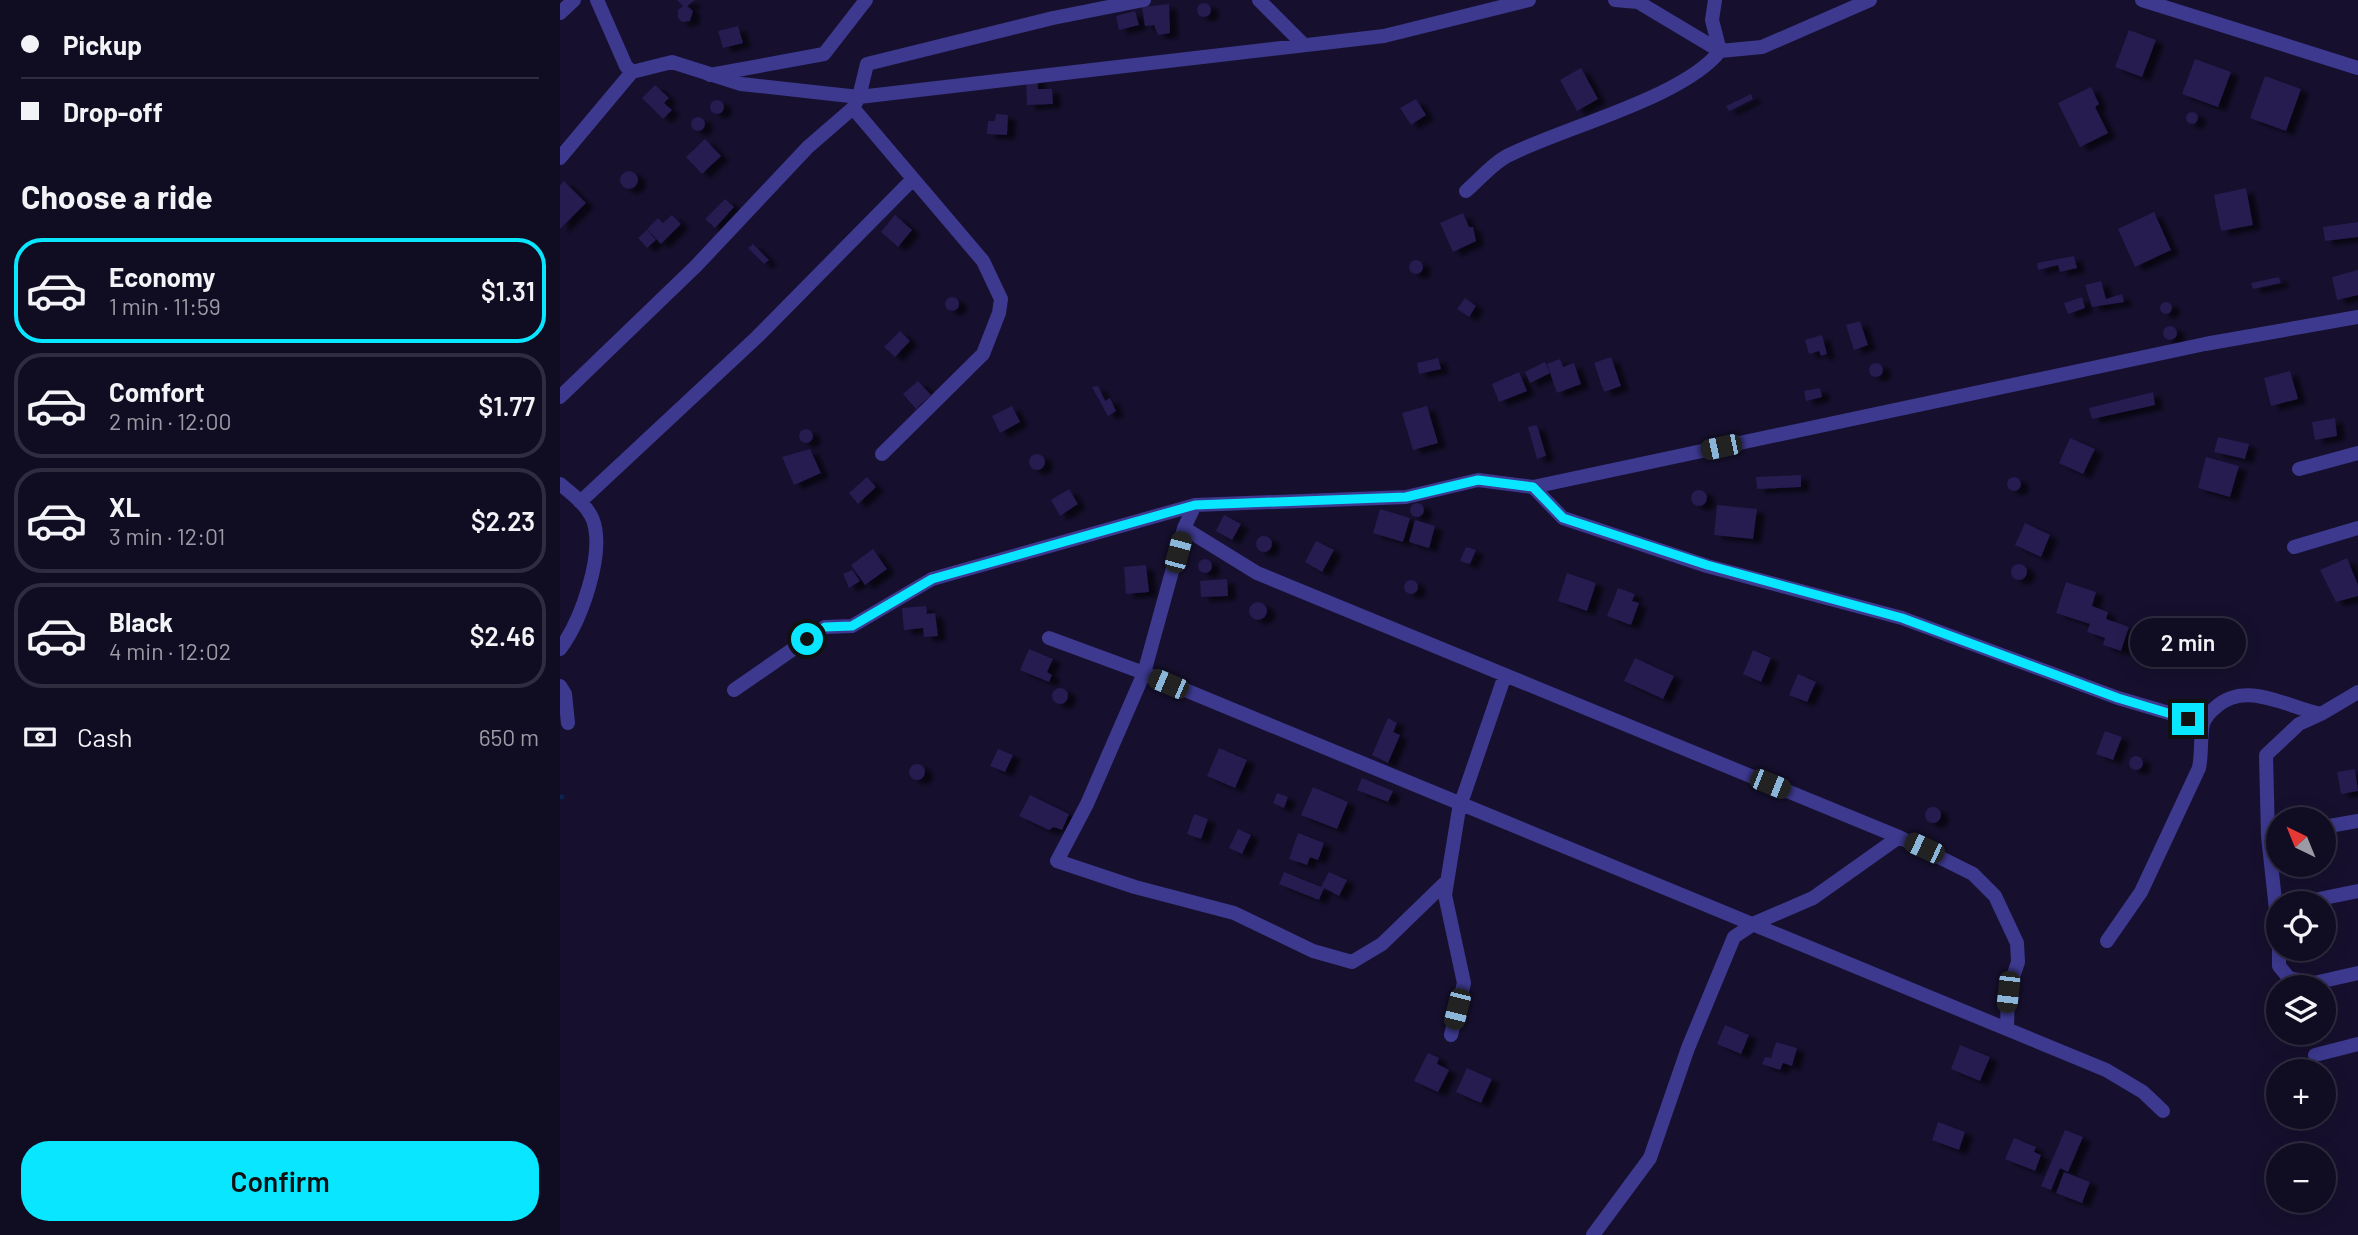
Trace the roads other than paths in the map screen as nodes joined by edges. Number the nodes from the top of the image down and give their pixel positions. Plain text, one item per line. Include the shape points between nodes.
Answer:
1 (574, 0) edge
2 (597, 0) edge
3 (866, 0) edge
4 (1144, 0) edge
5 (1259, 0) edge
6 (1529, 0) edge
7 (1615, 0) edge
8 (1715, 0) edge
9 (1870, 0) edge
10 (2142, 0) edge
11 (560, 13) edge
12 (1303, 44) junction
13 (1720, 51) junction
14 (2358, 68) edge
15 (632, 72) junction
16 (706, 75) junction
17 (856, 102) junction
18 (560, 158) edge
19 (913, 179) junction
20 (1466, 191) dead end
21 (2358, 317) edge
22 (560, 397) edge
23 (2358, 453) edge
24 (882, 454) dead end
25 (2299, 468) dead end
26 (560, 484) edge
27 (1533, 487) junction
28 (580, 502) junction
29 (1195, 505) junction
30 (1184, 528) junction
31 (2358, 528) edge
32 (2294, 547) dead end
33 (1049, 638) dead end
34 (562, 645) edge
35 (1144, 673) junction
36 (1505, 675) junction
37 (560, 685) edge
38 (734, 690) dead end
39 (2358, 692) edge
40 (2321, 714) junction
41 (568, 723) dead end
42 (2203, 723) junction
43 (1460, 805) junction
44 (2270, 807) edge
45 (2358, 821) edge
46 (2336, 825) edge
47 (1899, 837) junction
48 (1447, 881) junction
49 (2358, 891) edge
50 (2336, 895) edge
51 (1755, 923) junction
52 (2107, 941) dead end
53 (2279, 961) edge
54 (2358, 973) edge
55 (2007, 1029) junction
56 (1451, 1035) dead end
57 (2358, 1044) edge
58 (2315, 1055) dead end
59 (2163, 1111) dead end
60 (1593, 1235) edge

1 - 11 street
2 - 15 street
3 - 16 street via 824,54
4 - 17 street via 867,64
5 - 12 street
6 - 12 street via 1384,36
7 - 13 street via 1638,2
8 - 13 street via 1712,20
9 - 13 street via 1762,47
10 - 14 street
12 - 17 street
13 - 20 street via 1712,62 1672,87 1505,158
15 - 16 street via 666,61
15 - 18 street
16 - 17 street
17 - 19 street
17 - 22 street via 696,267
19 - 24 street via 983,261 1001,299 983,354
19 - 28 street via 757,337
21 - 27 street via 2205,344
23 - 25 street
26 - 28 street
27 - 29 street via 1478,480 1406,497
27 - 42 street via 1563,518 1707,565 1902,618 2118,698
28 - 34 street via 593,520 594,566
29 - 30 street
29 - 38 street via 932,579 852,626 825,627
30 - 35 street
30 - 36 street via 1257,573
31 - 32 street
33 - 35 street
35 - 43 street
35 - 48 street via 1057,861 1234,913 1312,951 1352,962 1382,944
36 - 43 street
36 - 47 street
37 - 41 street
39 - 40 street
40 - 42 street via 2241,694 2224,700
40 - 44 street via 2299,724 2266,755
42 - 52 street via 2199,768 2141,892
43 - 48 street
43 - 51 street
45 - 46 street
47 - 51 street via 1813,898
47 - 55 street via 1973,874 1995,896 2017,943
48 - 56 street via 1445,895 1464,983
49 - 50 street
51 - 55 street
51 - 60 street via 1734,937 1688,1048 1650,1158
53 - 54 street via 2289,978 2314,983
55 - 59 street via 2106,1070 2143,1092
57 - 58 street

